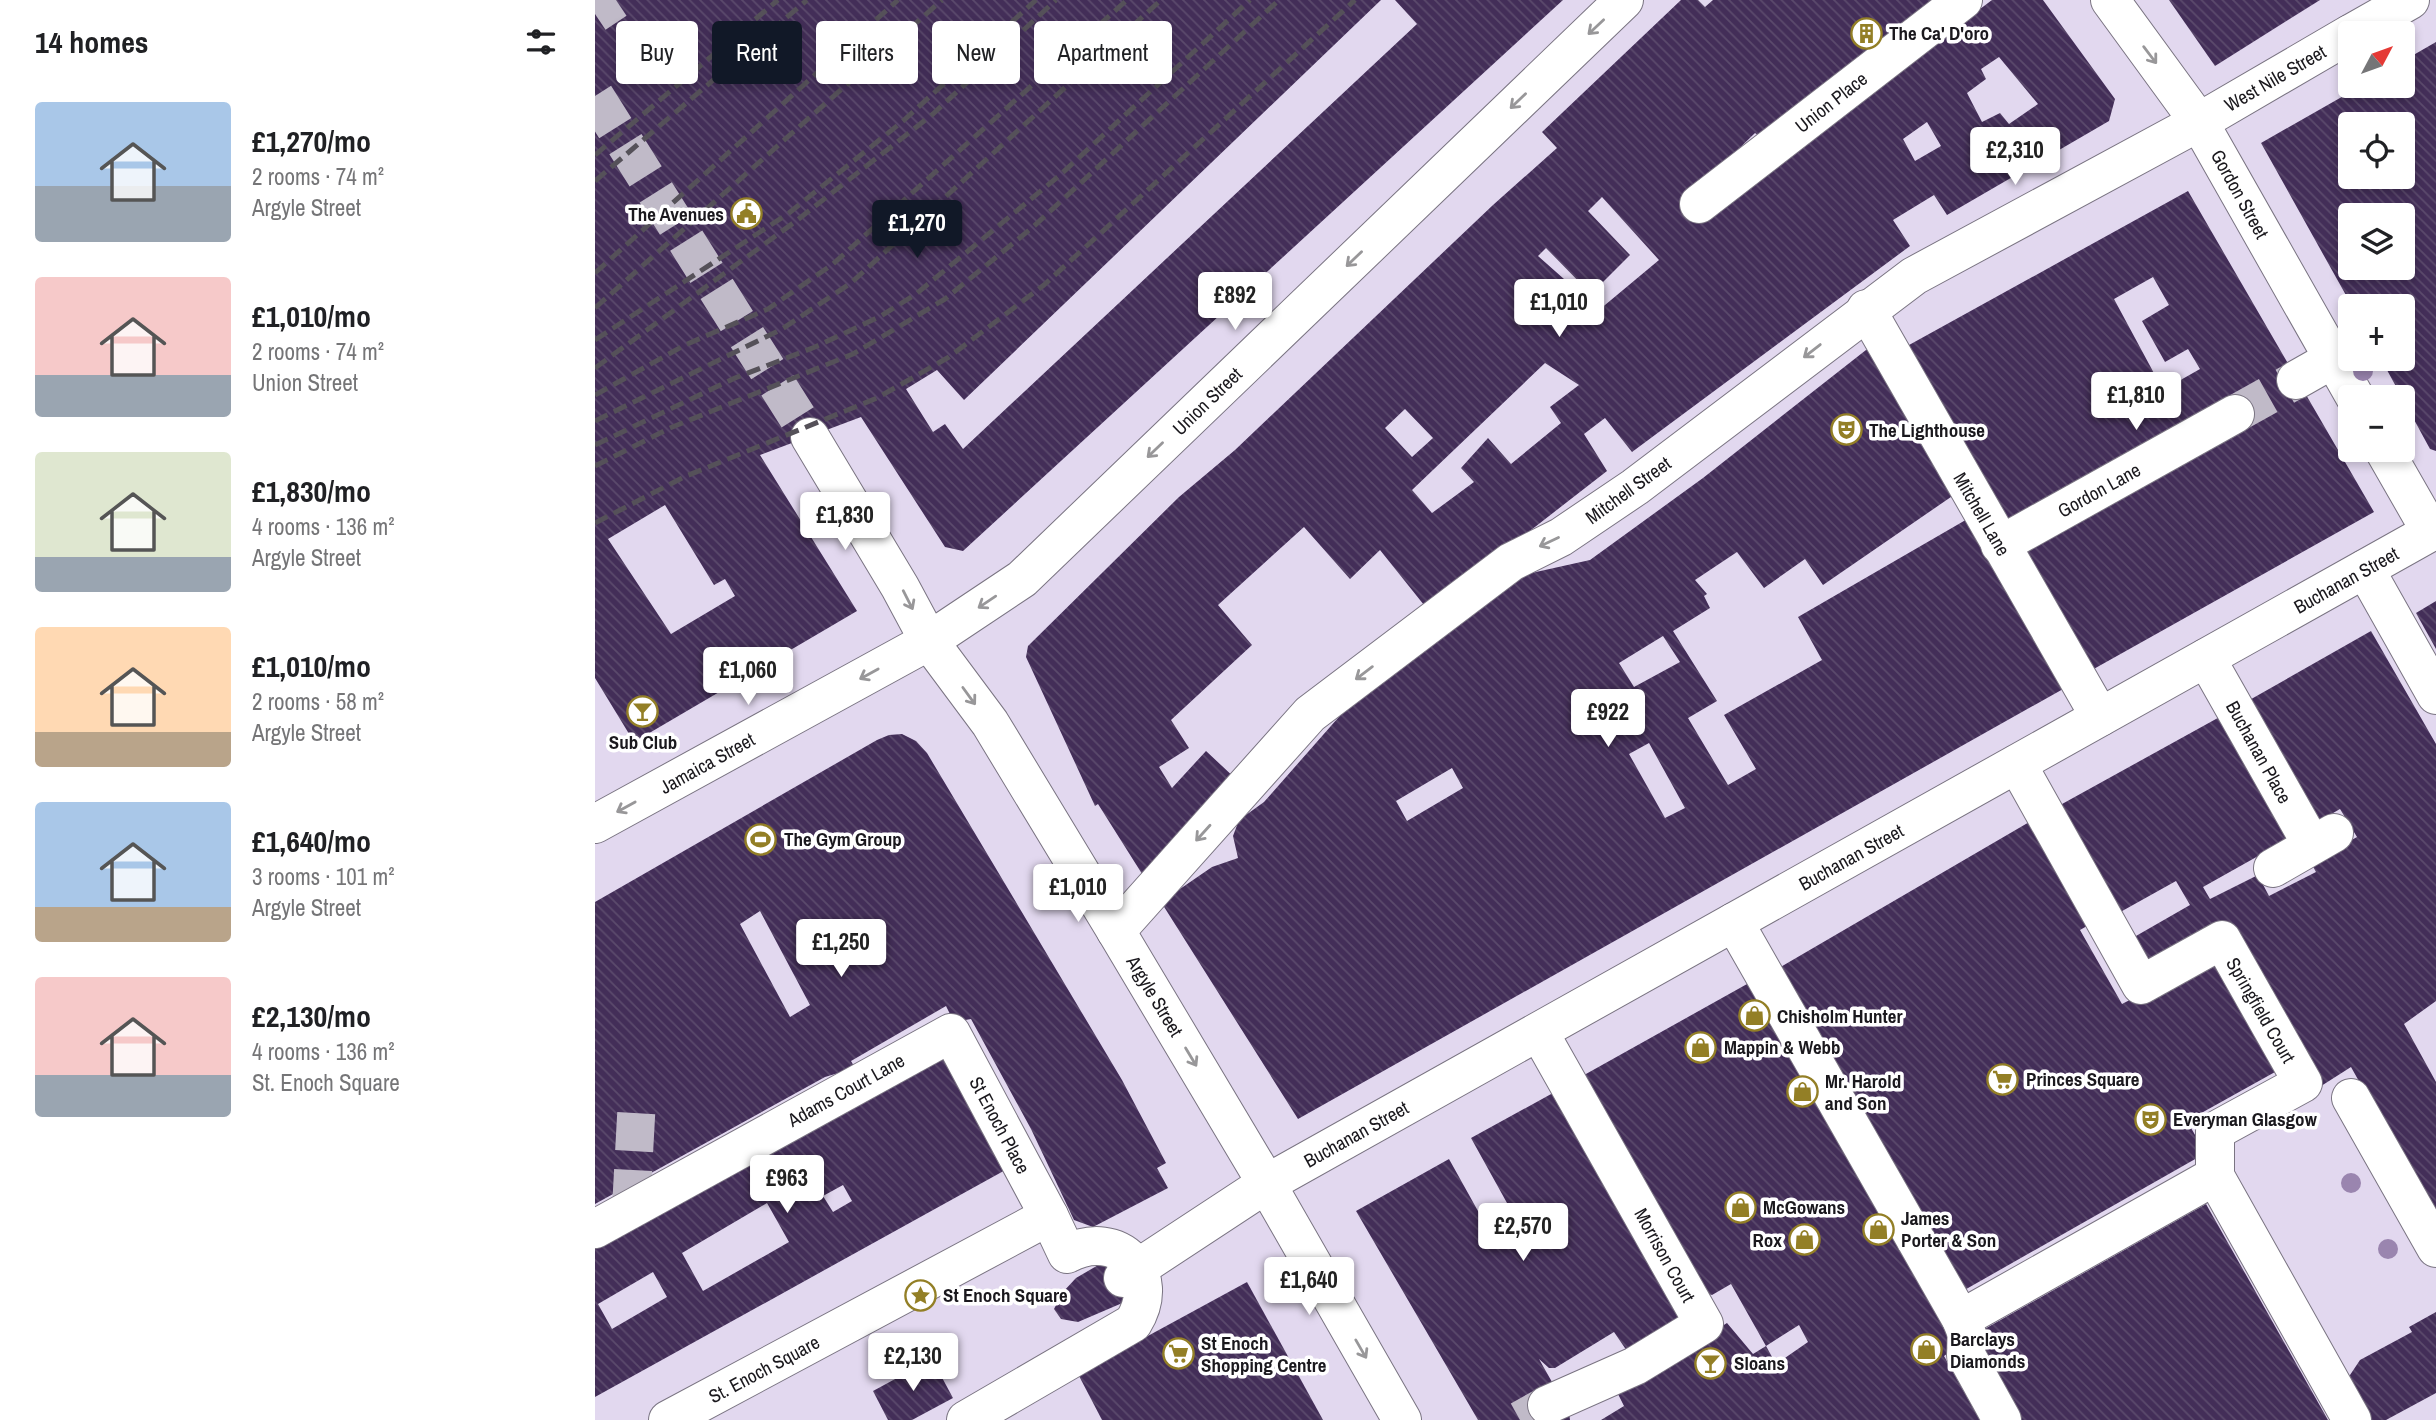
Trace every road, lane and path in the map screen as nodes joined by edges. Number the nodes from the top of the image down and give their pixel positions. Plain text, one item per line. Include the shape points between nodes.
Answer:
1 (1624, 0) edge
2 (1963, 0) edge
3 (2110, 0) edge
4 (2410, 0) edge
5 (2374, 21) edge
6 (2338, 42) edge
7 (2199, 122) junction
8 (1699, 204) dead end
9 (1866, 309) junction
10 (2333, 359) junction
11 (2296, 380) tunnel mouth
12 (2348, 385) edge
13 (2235, 414) tunnel mouth
14 (810, 437) tunnel mouth
15 (2391, 462) edge
16 (2433, 531) edge
17 (2000, 545) junction
18 (2365, 569) junction
19 (929, 641) junction
20 (2206, 658) junction
21 (2436, 695) edge
22 (2100, 717) junction
23 (2017, 764) junction
24 (595, 824) edge
25 (2273, 868) dead end
26 (1734, 922) junction
27 (1117, 931) junction
28 (1539, 1032) junction
29 (951, 1033) joint
30 (2351, 1098) dead end
31 (2215, 1176) junction
32 (1266, 1184) junction
33 (1049, 1216) junction
34 (595, 1229) edge
35 (2436, 1248) edge
36 (1130, 1273) junction
37 (1961, 1320) junction
38 (1547, 1405) tunnel mouth
39 (668, 1420) edge
40 (966, 1420) edge
41 (1402, 1420) edge
42 (2002, 1420) edge
43 (2352, 1420) edge

1 -> 19 street, Union Street via 1022,579
2 - 8 street, Union Place
3 -> 7 street, Gordon Street
4 - 5 street, West Nile Street
6 - 7 street, West Nile Street
7 - 9 street, Mitchell Street via 1914,275
7 - 10 street, Gordon Street
9 - 17 street, Mitchell Lane
9 -> 27 street, Mitchell Street via 1635,487 1561,537 1511,562 1310,714
10 - 11 street
10 - 12 street, Gordon Street
13 - 17 street, Gordon Lane
14 -> 19 street, Argyle Street
15 - 16 street
16 - 18 street, Buchanan Street
17 - 22 street, Mitchell Lane
18 - 20 street, Buchanan Street
18 - 21 street
19 -> 24 street, Jamaica Street
19 -> 27 street, Argyle Street via 990,723
20 - 22 street, Buchanan Street
20 - 25 street, Buchanan Place via 2323,839
22 - 23 street, Buchanan Street
23 - 26 street, Buchanan Street
23 - 31 street, Springfield Court via 2141,985 2222,940 2303,1083 2215,1131
26 - 28 street, Buchanan Street
26 - 37 street
27 -> 32 street, Argyle Street
28 - 32 street, Buchanan Street
28 - 38 street, Morrison Court via 1704,1324 1635,1366
29 - 33 street, St Enoch Place
29 - 34 street, Adams Court Lane
30 - 35 street
31 - 37 street
31 - 43 street, Springfield Court
32 - 36 street
32 -> 41 street, Argyle Street
33 - 36 street via 1067,1254 1106,1246 1119,1250
33 - 39 street, St. Enoch Square
36 - 40 street via 1144,1296 1133,1323
37 - 42 street via 1967,1334 1966,1355

